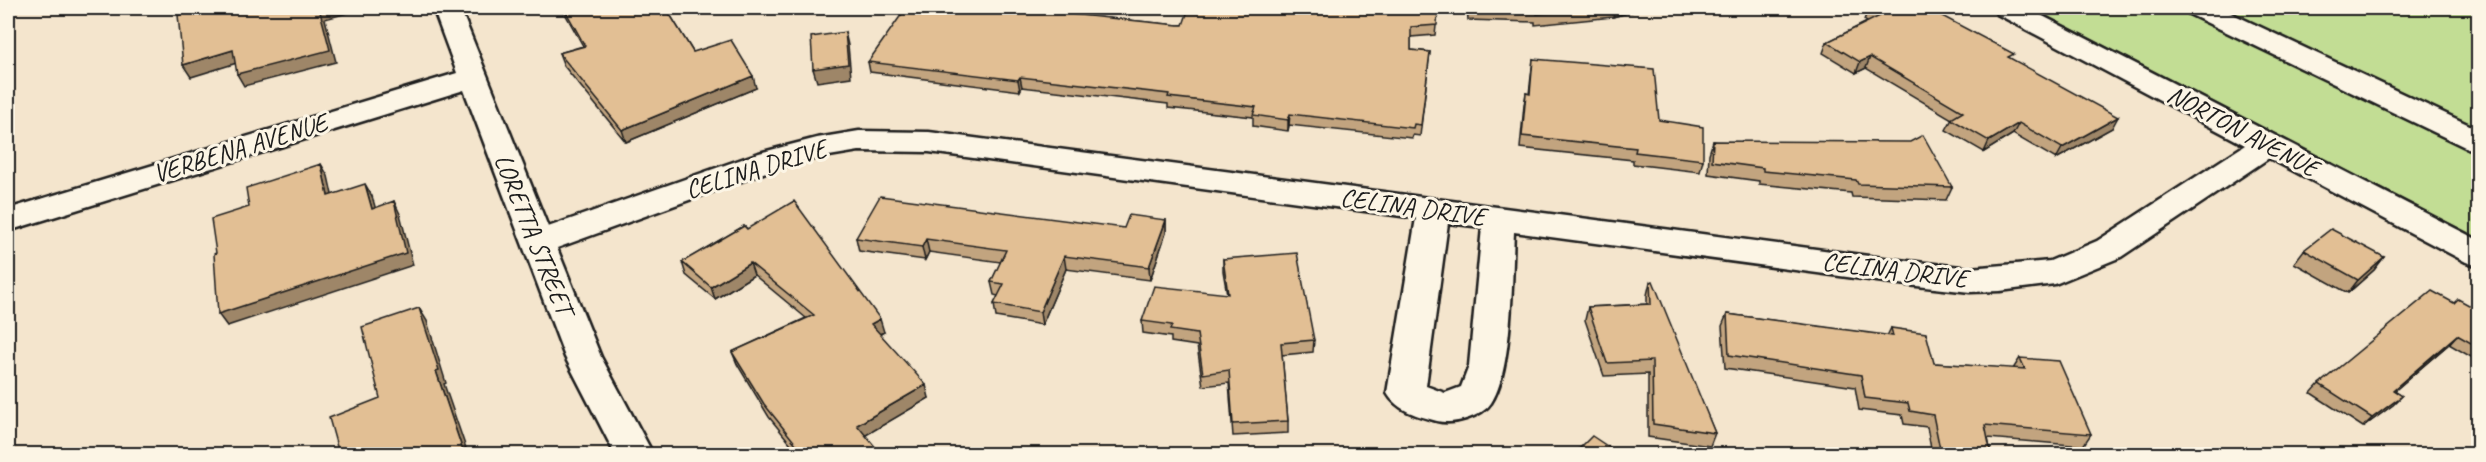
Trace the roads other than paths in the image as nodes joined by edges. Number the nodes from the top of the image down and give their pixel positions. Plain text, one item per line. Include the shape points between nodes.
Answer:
1 (446, 8) edge
2 (2007, 8) edge
3 (2199, 8) edge
4 (472, 78) junction
5 (2478, 141) edge
6 (2268, 144) junction
7 (1434, 210) junction
8 (1499, 218) junction
9 (8, 220) edge
10 (537, 243) junction
11 (2478, 254) edge
12 (634, 454) edge

1 - 4 street, LORETTA STREET
2 - 6 street, NORTON AVENUE
3 - 5 street
4 - 9 street, VERBENA AVENUE
4 - 10 street, LORETTA STREET
6 - 8 street, CELINA DRIVE via 2109,249 2055,272 2001,279 1970,280 1899,272
6 - 11 street, NORTON AVENUE
7 - 8 street, CELINA DRIVE
7 - 8 street via 1406,393 1445,408 1464,404 1477,395 1487,366
7 - 10 street, CELINA DRIVE via 928,142 860,141 770,160
10 - 12 street, LORETTA STREET via 583,357

